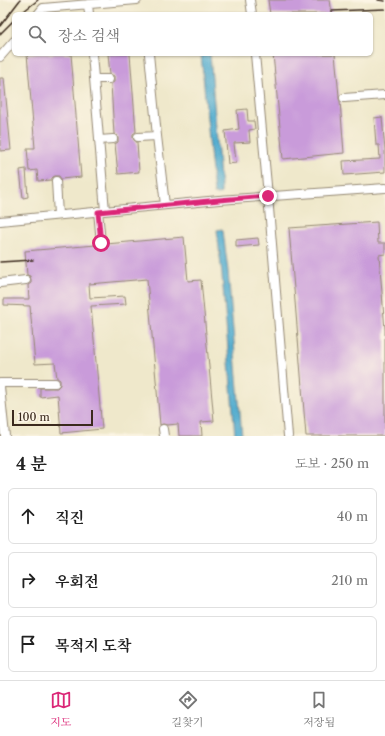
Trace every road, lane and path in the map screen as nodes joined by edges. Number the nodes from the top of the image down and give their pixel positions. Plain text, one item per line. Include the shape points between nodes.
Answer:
1 (137, 0) edge
2 (250, 0) edge
3 (88, 4) junction
4 (40, 12) edge
5 (89, 12) edge
6 (252, 12) edge
7 (12, 43) edge
8 (92, 56) edge
9 (149, 56) edge
10 (255, 56) edge
11 (0, 57) edge
12 (109, 79) dead end
13 (94, 80) junction
14 (385, 95) edge
15 (344, 98) dead end
16 (157, 136) junction
17 (138, 137) dead end
18 (113, 139) dead end
19 (99, 140) junction
20 (56, 181) dead end
21 (385, 188) edge
22 (268, 196) junction
23 (165, 205) junction
24 (102, 211) junction
25 (58, 215) junction
26 (0, 221) edge
27 (101, 243) dead end
28 (26, 280) dead end
29 (0, 283) edge
30 (0, 383) edge
31 (55, 383) dead end
32 (0, 387) edge
33 (1, 410) edge
34 (5, 436) edge
35 (288, 436) edge

1 - 3 street
2 - 6 street
3 - 4 street via 43,8
3 - 5 street
7 - 11 street
8 - 13 street
9 - 16 street
10 - 22 street
12 - 13 street
13 - 19 street
14 - 15 street
16 - 17 street
16 - 23 street
18 - 19 street
19 - 24 street
20 - 25 street
21 - 22 street
22 - 23 street
22 - 35 street
23 - 24 street
24 - 25 street
24 - 27 street
25 - 26 street
28 - 29 street
30 - 31 street
32 - 33 street
33 - 34 street

